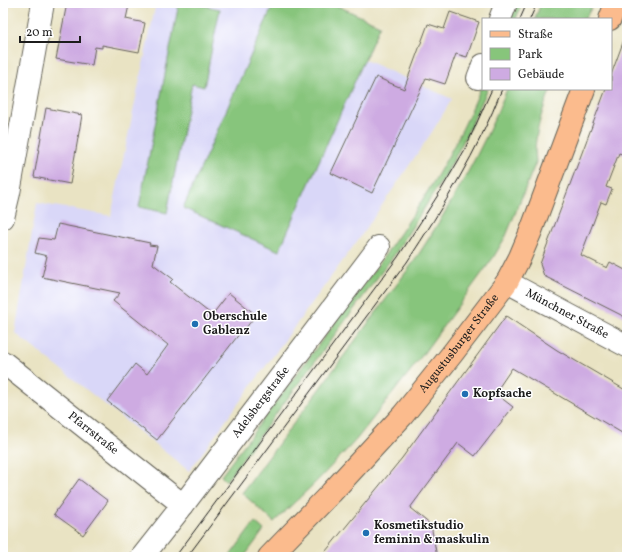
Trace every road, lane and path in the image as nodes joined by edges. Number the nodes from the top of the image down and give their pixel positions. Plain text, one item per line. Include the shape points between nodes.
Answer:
1 (43, 3) edge
2 (506, 3) edge
3 (616, 3) edge
4 (500, 18) edge
5 (610, 18) edge
6 (584, 90) edge
7 (6, 192) edge
8 (3, 218) edge
9 (379, 247) dead end
10 (506, 282) junction
11 (627, 346) edge
12 (3, 362) edge
13 (183, 505) junction
14 (142, 557) edge
15 (269, 557) edge

1 - 7 street
2 - 4 street
3 - 5 main road
6 - 10 main road, Augustusburger Straße via 531,231
7 - 8 street
9 - 13 street, Adelsbergstraße
10 - 11 street, Münchner Straße
10 - 15 main road, Augustusburger Straße via 403,416
12 - 13 street, Pfarrstraße
13 - 14 street, Adelsbergstraße

